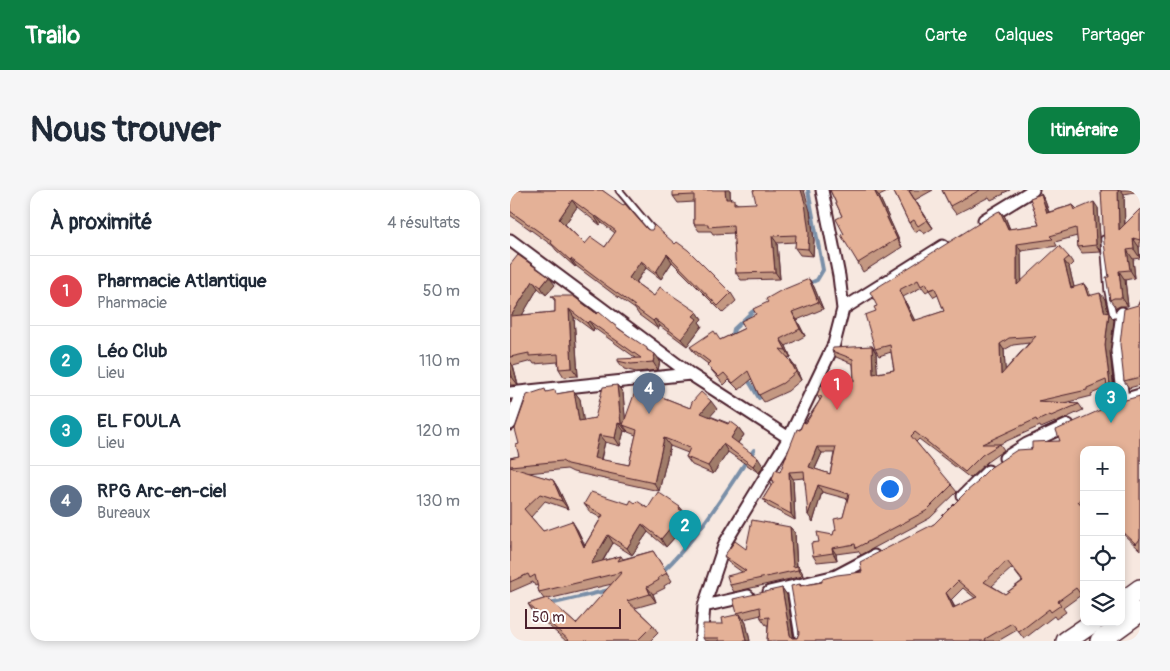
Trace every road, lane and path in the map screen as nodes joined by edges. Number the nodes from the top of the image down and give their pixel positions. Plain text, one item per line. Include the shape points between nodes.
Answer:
1 (619, 190) edge
2 (822, 190) edge
3 (1032, 190) edge
4 (975, 226) edge
5 (655, 233) edge
6 (1104, 234) edge
7 (510, 240) edge
8 (950, 242) edge
9 (843, 309) junction
10 (1127, 311) joint
11 (690, 374) junction
12 (515, 393) edge
13 (1140, 395) edge
14 (1123, 400) junction
15 (1096, 412) edge
16 (1079, 420) edge
17 (510, 424) edge
18 (789, 438) junction
19 (956, 503) edge
20 (885, 550) edge
21 (790, 587) junction
22 (1140, 589) edge
23 (1125, 600) edge
24 (704, 606) junction
25 (1140, 612) edge
26 (1088, 626) edge
27 (701, 641) edge
28 (799, 641) edge
29 (1066, 641) edge
30 (1100, 641) edge

1 - 5 lane
2 - 9 street
3 - 4 street
6 - 10 lane via 1113,315
7 - 11 street
8 - 9 street
9 - 18 street via 834,344
10 - 14 street via 1116,351
11 - 12 street
11 - 18 street
12 - 17 street
13 - 14 street
14 - 15 street
16 - 19 street via 1027,444 991,468
18 - 24 street via 724,543
20 - 21 street via 836,576
21 - 24 street
21 - 28 lane
22 - 23 highway
24 - 27 street
25 - 30 highway
26 - 29 highway

